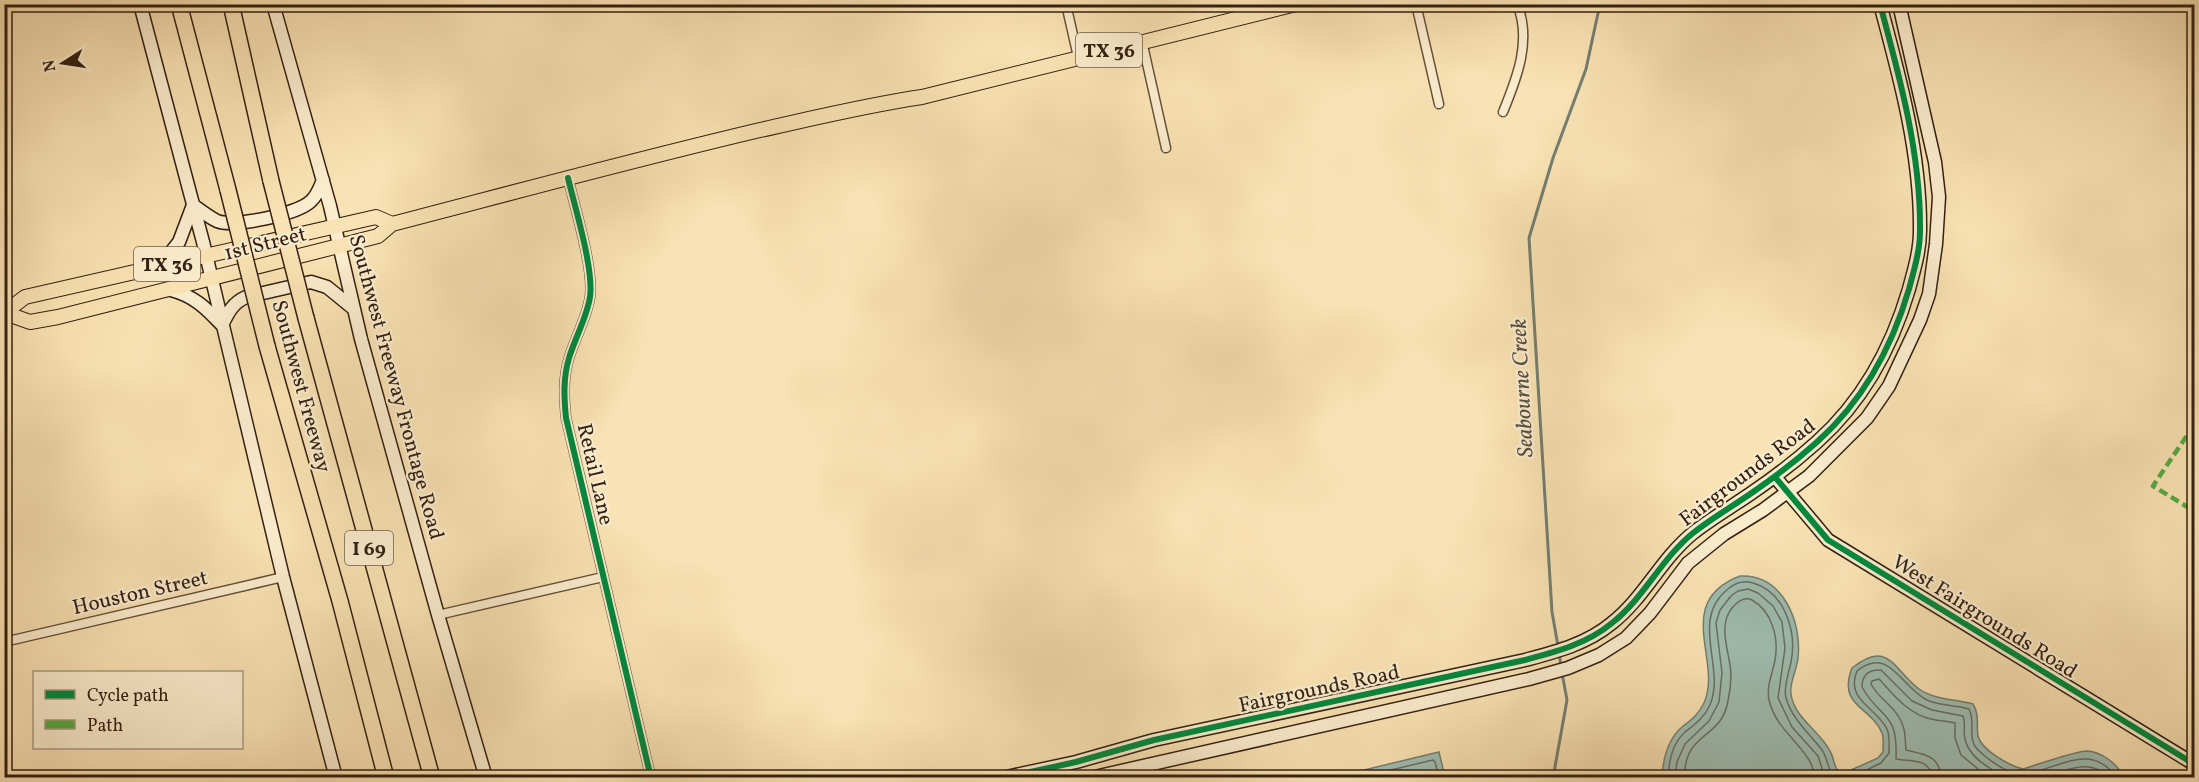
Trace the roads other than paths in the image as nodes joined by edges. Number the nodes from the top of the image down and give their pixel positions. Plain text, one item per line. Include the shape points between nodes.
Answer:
1 (140, 4) edge
2 (179, 4) edge
3 (231, 4) edge
4 (273, 4) edge
5 (1066, 4) edge
6 (1296, 4) edge
7 (1416, 4) edge
8 (1517, 4) edge
9 (1880, 4) edge
10 (1899, 4) edge
11 (1142, 41) junction
12 (1078, 57) junction
13 (1440, 104) dead end
14 (1503, 112) dead end
15 (1166, 148) dead end
16 (568, 178) junction
17 (323, 180) junction
18 (193, 205) junction
19 (392, 224) junction
20 (334, 226) junction
21 (338, 246) junction
22 (206, 256) junction
23 (160, 266) junction
24 (211, 279) junction
25 (171, 290) junction
26 (354, 309) junction
27 (5, 313) edge
28 (222, 325) junction
29 (1775, 477) junction
30 (1786, 493) junction
31 (283, 577) junction
32 (603, 577) junction
33 (438, 615) junction
34 (4, 642) edge
35 (4, 760) edge
36 (2194, 764) edge
37 (9, 777) edge
38 (336, 777) edge
39 (384, 777) edge
40 (432, 777) edge
41 (486, 777) edge
42 (651, 777) edge
43 (1002, 777) edge
44 (1090, 777) edge

1 - 18 street
2 - 39 highway, Southwest Freeway / I 69, bridge
3 - 40 highway, Southwest Freeway / I 69, bridge via 306,318
4 - 17 street, Southwest Freeway Frontage Road
5 - 12 street
6 - 11 main road, TX 36
7 - 13 street
8 - 14 street via 1524,39 1516,81
9 - 29 street, Fairgrounds Road via 1918,176 1917,263 1893,336 1865,387 1818,441
10 - 30 street, Fairgrounds Road via 1935,162 1939,197 1929,294 1889,386 1873,410 1809,476
11 - 12 main road, TX 36
11 - 15 street
12 - 16 main road, 1st Street / TX 36
16 - 19 main road, 1st Street / TX 36
16 - 32 street, Retail Lane via 586,256 590,297 568,360 564,396
17 - 18 street via 312,200 301,207 250,220 216,220
17 - 20 street, Southwest Freeway Frontage Road
18 - 22 street
18 - 23 street via 179,242
19 - 20 main road, 1st Street / TX 36 via 376,217
19 - 21 main road, 1st Street / TX 36 via 378,236
20 - 21 street, Southwest Freeway Frontage Road
20 - 22 main road, 1st Street / TX 36
21 - 24 main road, 1st Street / TX 36
21 - 26 street, Southwest Freeway Frontage Road
22 - 23 main road, 1st Street / TX 36
22 - 24 street
23 - 27 main road, 1st Street / TX 36 via 26,297
24 - 25 main road, 1st Street / TX 36
24 - 28 street
25 - 27 main road, 1st Street / TX 36 via 30,322
25 - 28 street via 200,302
26 - 28 street via 327,287 310,282 237,301
26 - 33 street, Southwest Freeway Frontage Road
28 - 31 street
29 - 30 street, West Fairgrounds Road
29 - 43 street, Fairgrounds Road via 1674,549 1613,622 1590,638 1561,650
30 - 36 street, West Fairgrounds Road via 1828,540
30 - 44 street, Fairgrounds Road via 1688,563 1626,638 1568,668
31 - 34 street, Houston Street
31 - 38 street
32 - 33 street
32 - 42 street, Retail Lane
33 - 41 street, Southwest Freeway Frontage Road
35 - 37 street

